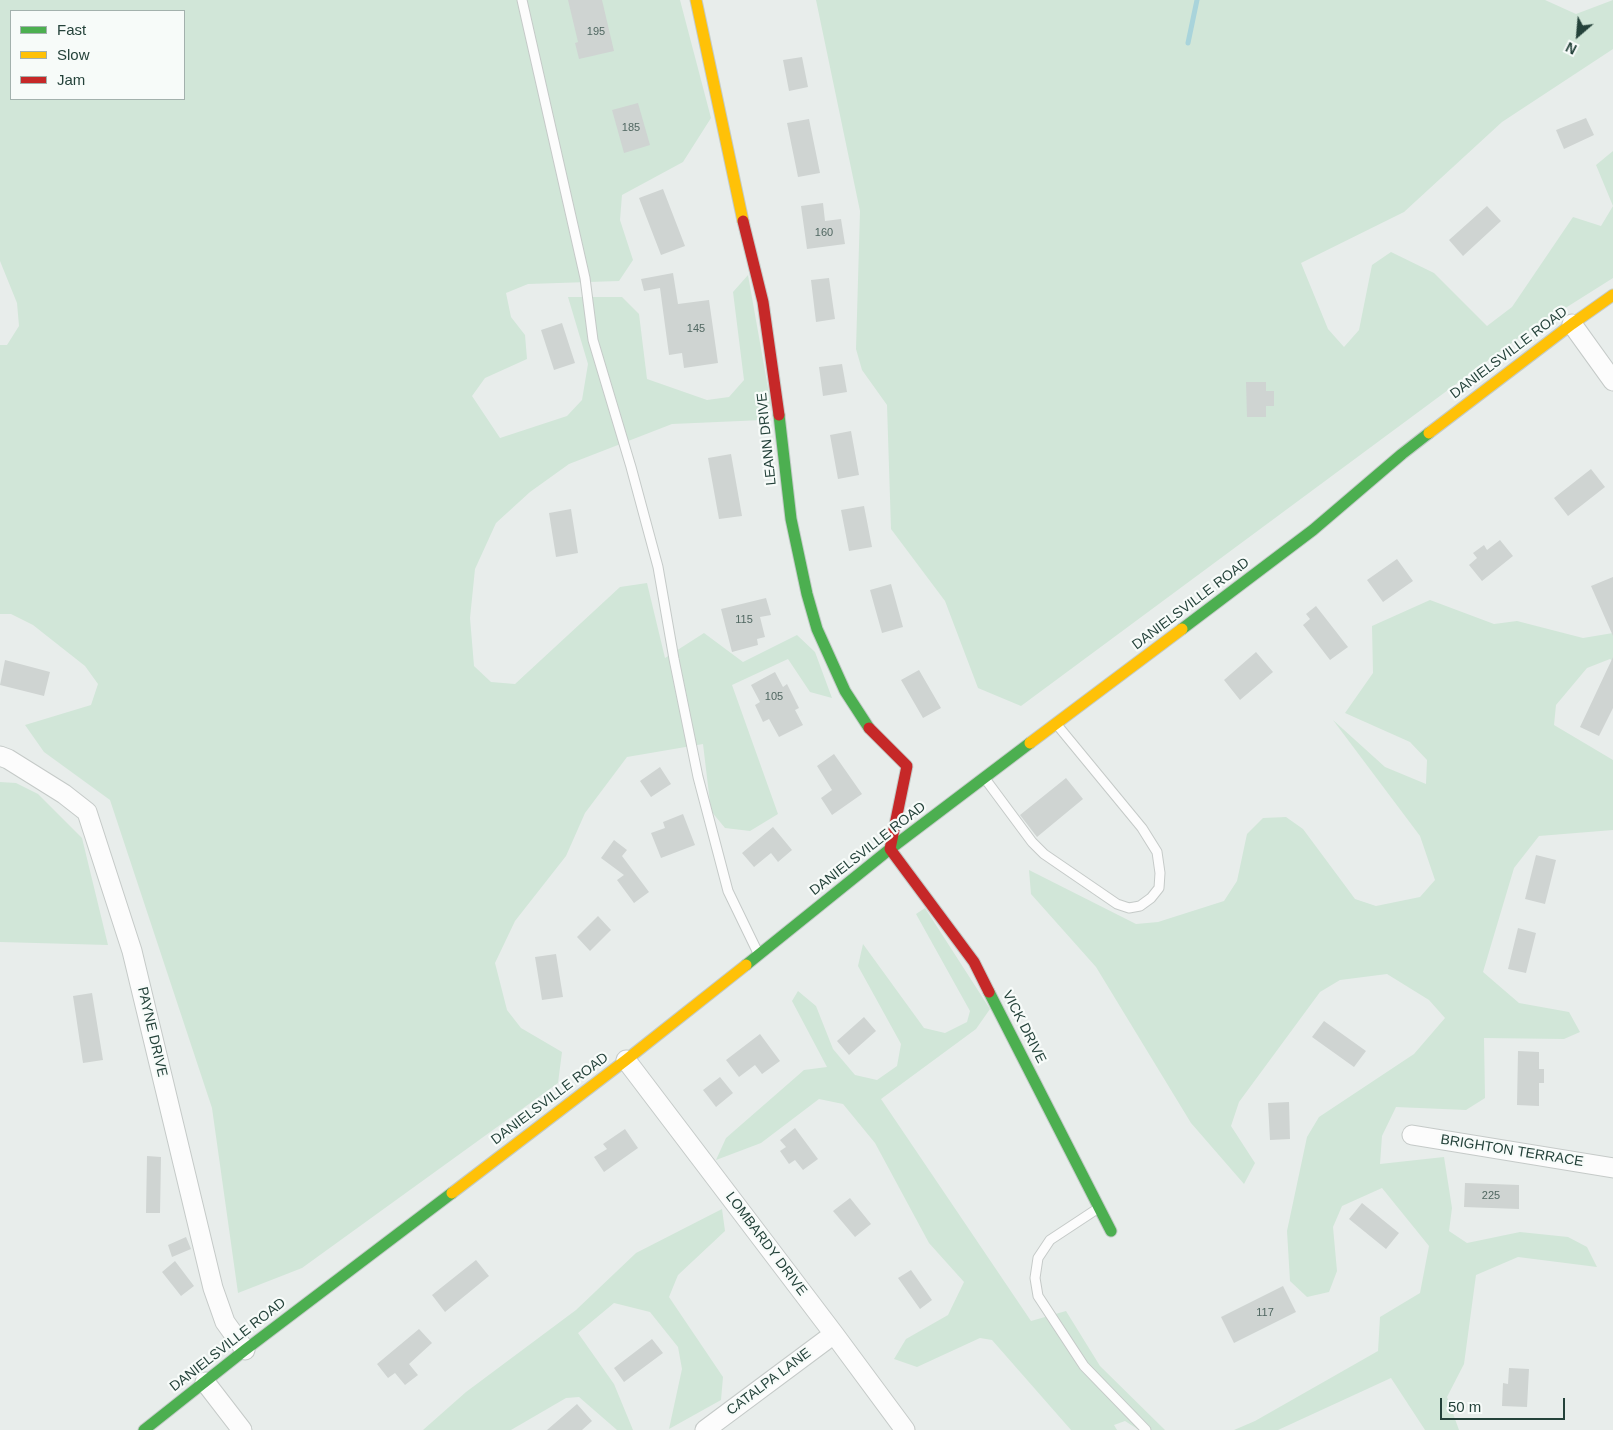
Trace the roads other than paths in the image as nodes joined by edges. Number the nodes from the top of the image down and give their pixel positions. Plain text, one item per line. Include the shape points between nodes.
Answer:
1 (522, 0) edge
2 (696, 0) edge
3 (1613, 295) edge
4 (1572, 324) junction
5 (1613, 381) edge
6 (1056, 724) junction
7 (0, 756) edge
8 (984, 778) junction
9 (890, 849) junction
10 (759, 956) junction
11 (626, 1060) junction
12 (1412, 1135) dead end
13 (1613, 1168) edge
14 (1099, 1208) junction
15 (1111, 1231) dead end
16 (834, 1334) junction
17 (245, 1350) junction
18 (205, 1382) junction
19 (144, 1430) edge
20 (242, 1430) edge
21 (705, 1430) edge
22 (905, 1430) edge
23 (1146, 1430) edge

1 - 10 lane via 585,278 593,340 658,567 698,777 728,892
2 - 9 main road, LEANN DRIVE via 763,302 791,518 816,629 845,691 870,730 906,766
3 - 4 main road, DANIELSVILLE ROAD
4 - 5 street
4 - 6 main road, DANIELSVILLE ROAD via 1402,454 1313,530
6 - 8 main road, DANIELSVILLE ROAD
6 - 8 lane via 1142,828 1157,852 1160,873 1158,888 1151,898 1140,906 1129,908 1117,904 1044,854
7 - 17 street, PAYNE DRIVE via 64,794 87,812 132,951 213,1288 225,1322
8 - 9 main road, DANIELSVILLE ROAD
9 - 10 main road, DANIELSVILLE ROAD
9 - 14 main road, VICK DRIVE via 974,962
10 - 11 main road, DANIELSVILLE ROAD
11 - 16 street, LOMBARDY DRIVE
11 - 17 main road, DANIELSVILLE ROAD
12 - 13 street, BRIGHTON TERRACE
14 - 15 main road, VICK DRIVE
14 - 23 lane via 1050,1240 1038,1258 1035,1278 1038,1296 1084,1366
16 - 21 street, CATALPA LANE
16 - 22 street, LOMBARDY DRIVE
17 - 18 main road, DANIELSVILLE ROAD
18 - 19 main road, DANIELSVILLE ROAD
18 - 20 street

